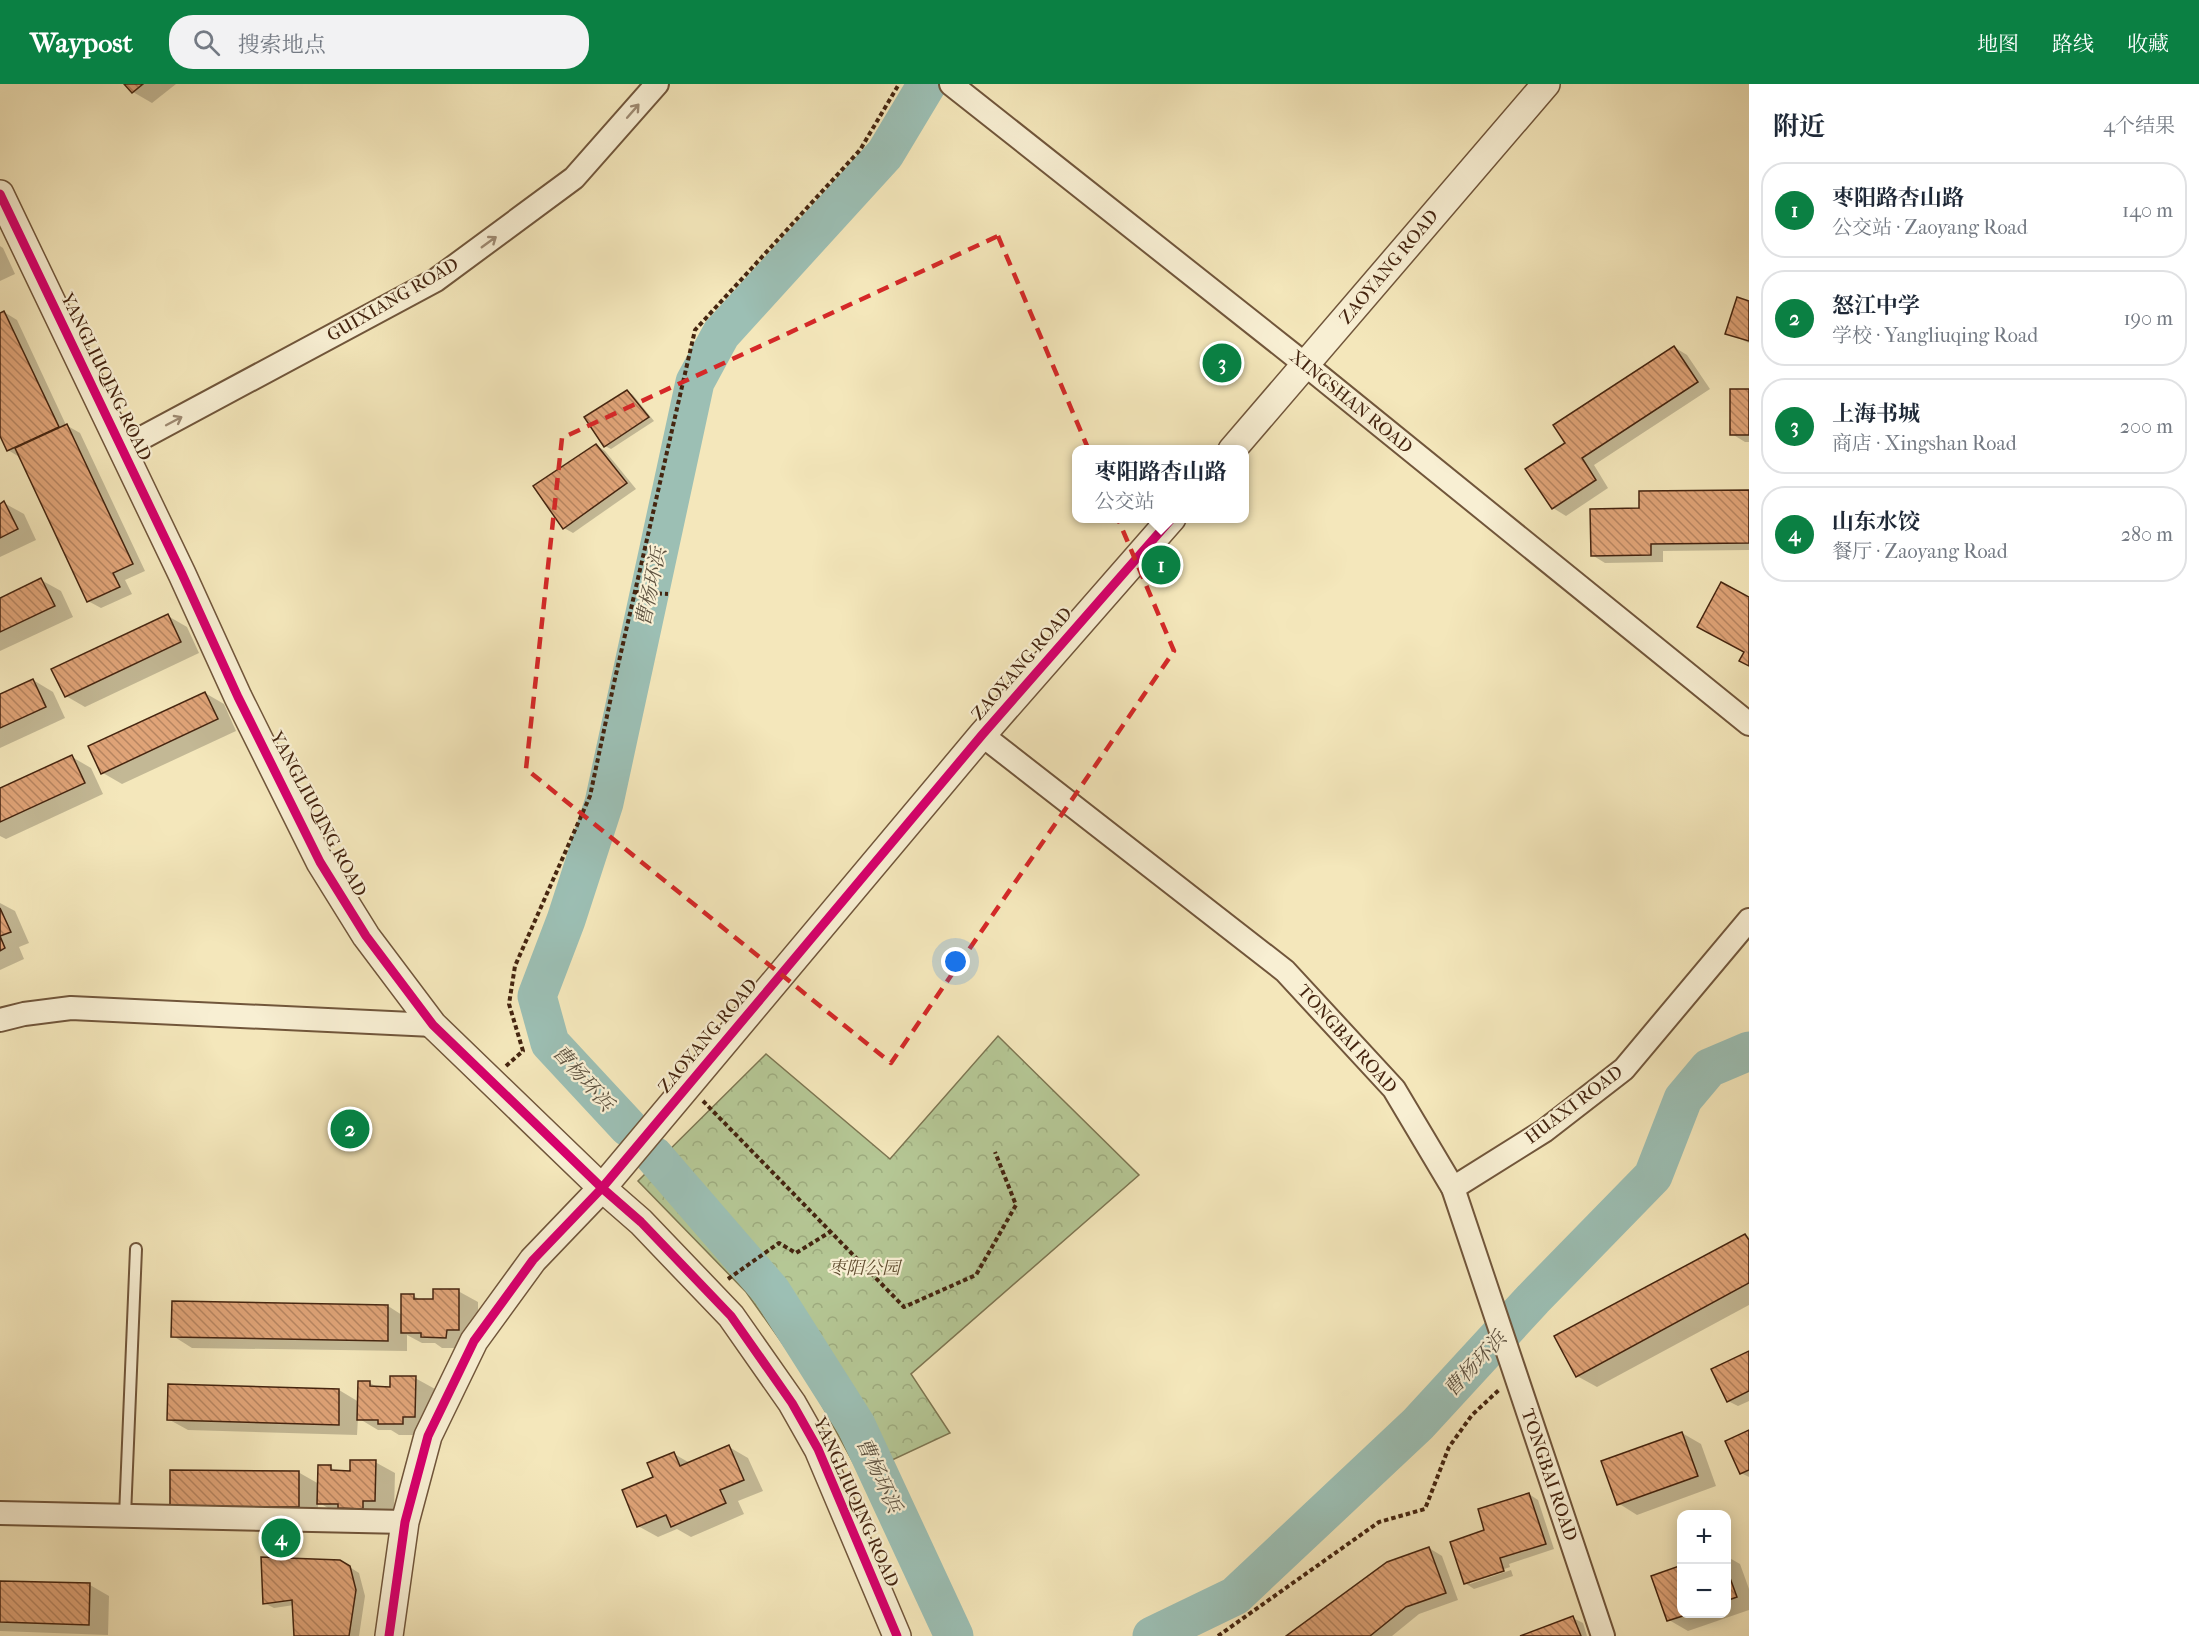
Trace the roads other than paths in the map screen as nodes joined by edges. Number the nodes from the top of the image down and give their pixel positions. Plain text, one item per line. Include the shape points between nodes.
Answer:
1 (657, 84) edge
2 (951, 84) edge
3 (1546, 84) edge
4 (0, 194) edge
5 (1306, 365) junction
6 (1236, 445) edge
7 (123, 448) junction
8 (1168, 523) edge
9 (1749, 724) edge
10 (982, 735) junction
11 (1749, 920) edge
12 (0, 1020) edge
13 (433, 1025) junction
14 (602, 1188) junction
15 (1453, 1188) junction
16 (136, 1249) dead end
17 (0, 1513) edge
18 (125, 1516) junction
19 (405, 1522) junction
20 (389, 1636) edge
21 (897, 1636) edge
22 (1603, 1636) edge

7 -> 1 street, GUIXIANG ROAD via 436,280 574,178
2 - 5 street, XINGSHAN ROAD
3 - 5 street, ZAOYANG ROAD
4 - 7 street, YANGLIUQING ROAD
5 - 6 street, ZAOYANG ROAD
5 - 9 street, XINGSHAN ROAD
7 - 13 street, YANGLIUQING ROAD via 238,697 320,862 366,936
8 - 10 street, ZAOYANG ROAD
10 - 14 street, ZAOYANG ROAD
10 - 15 street, TONGBAI ROAD via 1286,971 1394,1089
11 - 15 street, HUAXI ROAD via 1624,1069 1544,1131
12 - 13 street via 71,1008
13 - 14 street, YANGLIUQING ROAD
14 - 19 street, ZAOYANG ROAD via 532,1260 474,1341 428,1436
14 - 21 street, YANGLIUQING ROAD via 641,1222 731,1316 792,1403 818,1449
15 - 22 street, TONGBAI ROAD
16 - 18 lane
17 - 18 street
18 - 19 street
19 - 20 street, ZAOYANG ROAD

